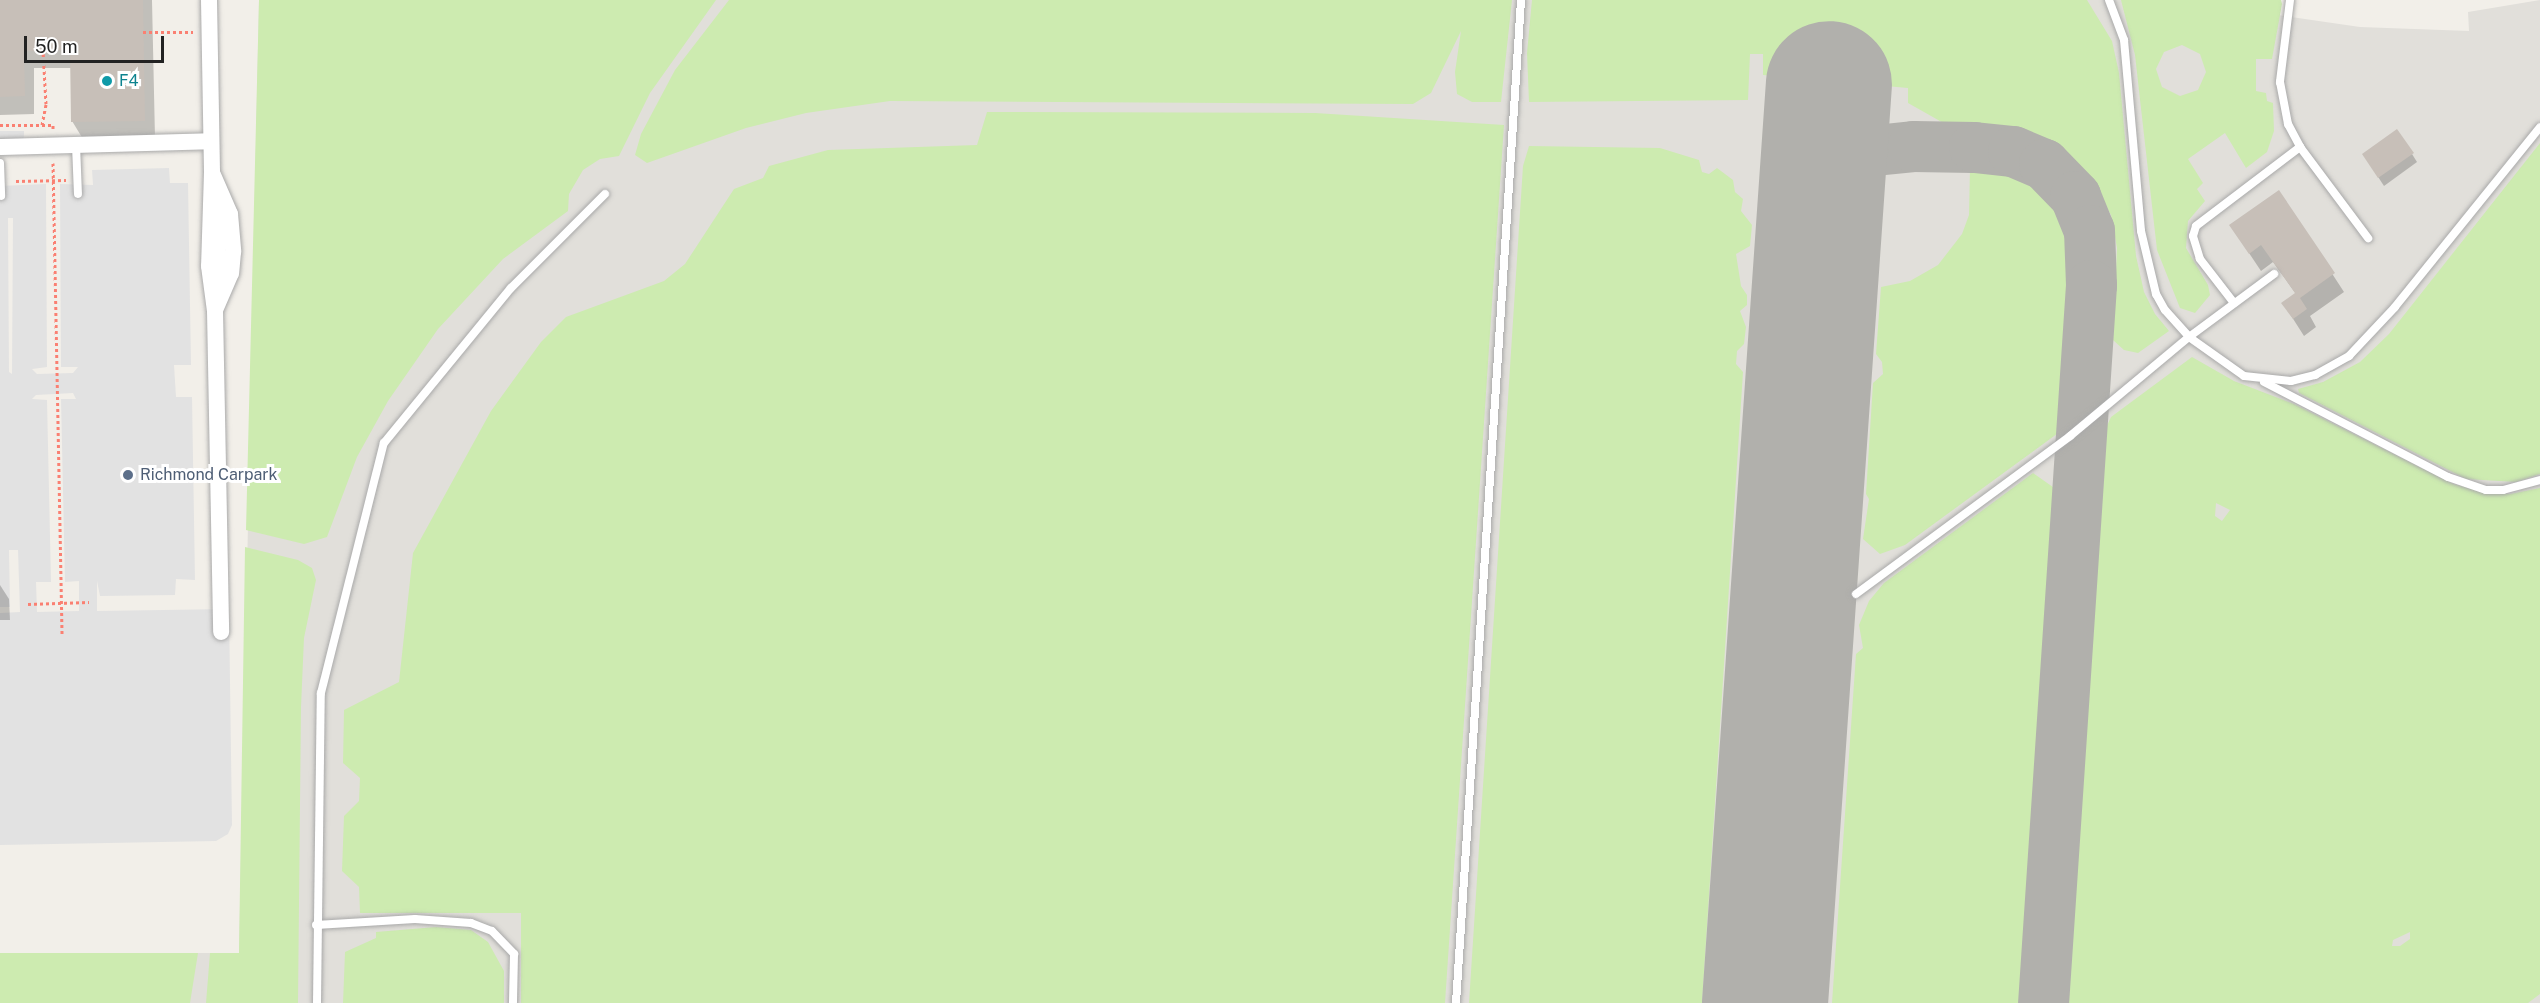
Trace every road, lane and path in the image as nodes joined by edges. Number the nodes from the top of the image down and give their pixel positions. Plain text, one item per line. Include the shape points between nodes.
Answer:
1 (209, 0) edge
2 (1521, 0) edge
3 (2109, 0) edge
4 (2290, 0) edge
5 (144, 32) dead end
6 (209, 32) junction
7 (43, 51) dead end
8 (0, 125) edge
9 (42, 125) junction
10 (2540, 127) edge
11 (212, 141) junction
12 (53, 145) junction
13 (76, 145) junction
14 (0, 147) edge
15 (2300, 147) junction
16 (0, 163) edge
17 (212, 172) junction
18 (54, 180) junction
19 (78, 180) junction
20 (16, 181) dead end
21 (78, 194) dead end
22 (605, 194) dead end
23 (1, 196) edge
24 (2368, 238) dead end
25 (2274, 274) dead end
26 (2234, 303) junction
27 (214, 311) junction
28 (2189, 337) junction
29 (2261, 380) junction
30 (2540, 480) edge
31 (1856, 594) dead end
32 (89, 602) dead end
33 (62, 603) junction
34 (28, 604) dead end
35 (221, 632) dead end
36 (62, 635) dead end
37 (316, 925) junction
38 (317, 1003) edge
39 (513, 1003) edge
40 (1456, 1003) edge

1 - 6 street
2 - 40 lane
3 - 28 lane via 2124,40 2147,268 2165,310
4 - 15 lane via 2280,92 2288,124
5 - 6 path
6 - 11 street
7 - 9 path via 46,104
8 - 9 path
9 - 12 path via 53,125
10 - 29 lane via 2362,345 2315,375 2291,381
11 - 13 street
11 - 17 street
12 - 13 street
12 - 14 street
12 - 18 path
13 - 19 lane
15 - 24 lane
15 - 26 lane via 2196,226 2193,236 2200,259
16 - 23 lane
17 - 27 street via 208,266
17 - 27 street via 230,214 233,252 231,273
18 - 19 path
18 - 20 path
18 - 33 path
19 - 21 lane
22 - 37 lane via 511,288 384,443 321,693
25 - 26 lane
26 - 28 lane
27 - 35 street
28 - 29 lane via 2225,365
28 - 31 lane via 2070,436
29 - 30 lane via 2448,477 2486,490 2503,490
32 - 33 path
33 - 34 path
33 - 36 path
37 - 38 lane
37 - 39 lane via 415,919 471,923 492,931 513,954

